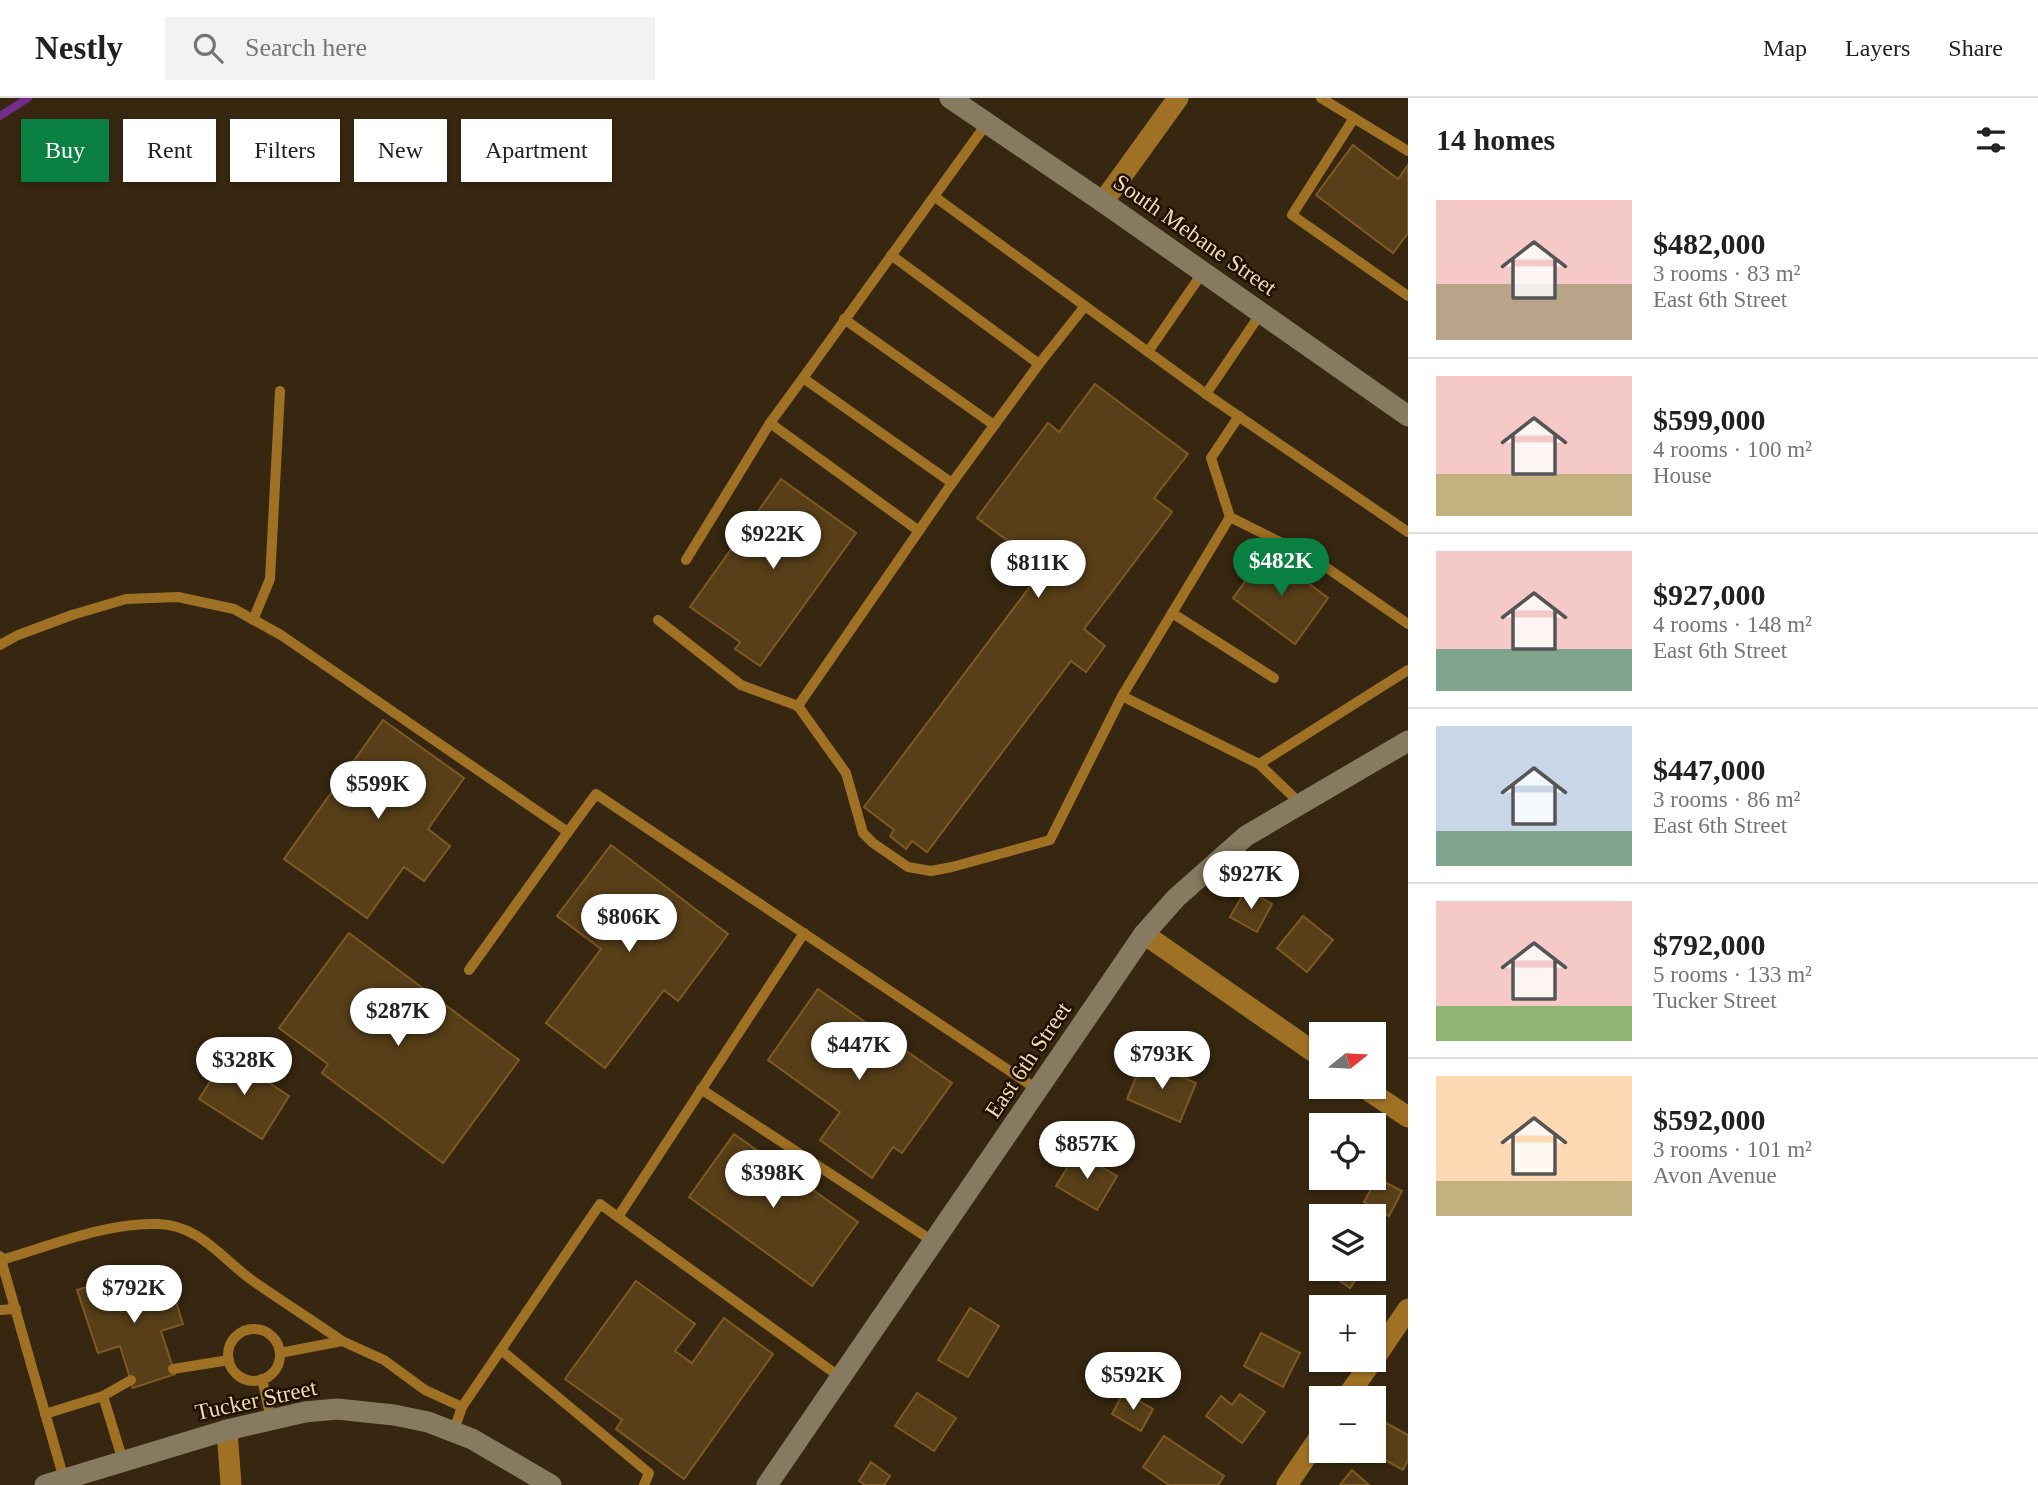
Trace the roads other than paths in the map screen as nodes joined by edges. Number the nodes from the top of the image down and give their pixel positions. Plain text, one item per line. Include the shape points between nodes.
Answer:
1 (950, 98) edge
2 (1178, 98) edge
3 (1321, 98) edge
4 (1354, 118) junction
5 (987, 123) junction
6 (1408, 151) edge
7 (935, 197) junction
8 (1103, 202) junction
9 (891, 255) junction
10 (1203, 272) junction
11 (1408, 296) edge
12 (1085, 306) junction
13 (1261, 313) junction
14 (844, 318) junction
15 (1148, 352) junction
16 (1039, 364) junction
17 (803, 378) junction
18 (280, 391) dead end
19 (1206, 394) junction
20 (1403, 407) edge
21 (1239, 416) junction
22 (770, 423) junction
23 (994, 425) junction
24 (952, 483) junction
25 (1230, 517) junction
26 (919, 531) junction
27 (1408, 533) edge
28 (686, 560) dead end
29 (1172, 613) junction
30 (253, 620) junction
31 (659, 620) dead end
32 (1408, 624) edge
33 (0, 645) edge
34 (1408, 670) edge
35 (1275, 678) dead end
36 (1122, 696) junction
37 (798, 706) junction
38 (1408, 741) edge
39 (1259, 764) junction
40 (1301, 804) junction
41 (568, 832) junction
42 (804, 933) junction
43 (1144, 934) junction
44 (469, 970) dead end
45 (1309, 1049) edge
46 (701, 1089) junction
47 (1039, 1090) junction
48 (1381, 1099) edge
49 (1408, 1117) edge
50 (618, 1217) junction
51 (934, 1242) junction
52 (0, 1258) edge
53 (16, 1309) junction
54 (1408, 1309) edge
55 (0, 1310) edge
56 (1386, 1340) edge
57 (342, 1341) junction
58 (500, 1350) junction
59 (280, 1353) junction
60 (229, 1360) junction
61 (173, 1369) dead end
62 (840, 1377) junction
63 (261, 1379) junction
64 (131, 1380) dead end
65 (103, 1396) junction
66 (462, 1407) junction
67 (46, 1414) junction
68 (271, 1419) junction
69 (227, 1430) junction
70 (453, 1433) junction
71 (1309, 1453) edge
72 (122, 1461) junction
73 (55, 1482) edge
74 (231, 1485) edge
75 (551, 1485) edge
76 (643, 1485) edge
77 (767, 1485) edge
78 (1287, 1485) edge

1 - 5 street, South Mebane Street
2 - 8 street
3 - 4 lane
4 - 6 lane
4 - 11 lane via 1292,215
5 - 7 lane
5 - 8 street, South Mebane Street
7 - 9 lane
7 - 12 lane
8 - 10 street, South Mebane Street
9 - 14 lane
9 - 16 lane
10 - 13 street, South Mebane Street
10 - 15 lane
12 - 15 lane
12 - 16 lane
13 - 19 lane
13 - 20 street, South Mebane Street
14 - 17 lane
14 - 23 lane
15 - 19 lane
16 - 23 lane
17 - 22 lane
17 - 24 lane
18 - 30 lane via 270,579
19 - 21 lane
21 - 25 lane via 1211,457
21 - 27 lane
22 - 26 lane
22 - 28 lane
23 - 24 lane
24 - 26 lane
25 - 29 lane
25 - 32 lane via 1314,559
26 - 37 lane
29 - 35 lane
29 - 36 lane
30 - 33 lane via 234,609 178,597 126,599
30 - 41 lane
31 - 37 lane via 741,685
34 - 39 lane
36 - 37 lane via 1050,839 931,871 908,867 863,833 846,774
36 - 39 lane
38 - 40 street, East 6th Street
39 - 40 lane
40 - 43 street, East 6th Street via 1247,836 1176,898
41 - 42 lane via 596,794
41 - 44 lane
42 - 46 lane
42 - 47 lane
43 - 45 street
43 - 47 street, East 6th Street
46 - 50 lane
46 - 51 lane
47 - 51 street, East 6th Street
48 - 49 street
50 - 58 lane via 600,1204
50 - 62 lane
51 - 62 street, East 6th Street
52 - 53 lane
52 - 57 lane via 110,1228 161,1224 206,1241 250,1279
53 - 55 lane
53 - 67 lane
54 - 56 street
57 - 59 lane
57 - 66 lane via 384,1360 425,1390
58 - 66 lane
58 - 76 lane via 649,1474
59 - 60 lane via 273,1337 250,1329 231,1343
59 - 63 lane via 275,1369
60 - 61 lane
60 - 63 lane via 244,1379
62 - 77 street, East 6th Street
63 - 68 lane
64 - 65 lane
65 - 67 lane
65 - 72 lane
66 - 70 lane
67 - 73 lane
68 - 69 street, Tucker Street
68 - 70 street, Tucker Street via 337,1409 428,1422
69 - 72 street, Tucker Street
69 - 74 street
70 - 75 street, Tucker Street via 472,1439
71 - 78 street
72 - 73 street, Tucker Street

